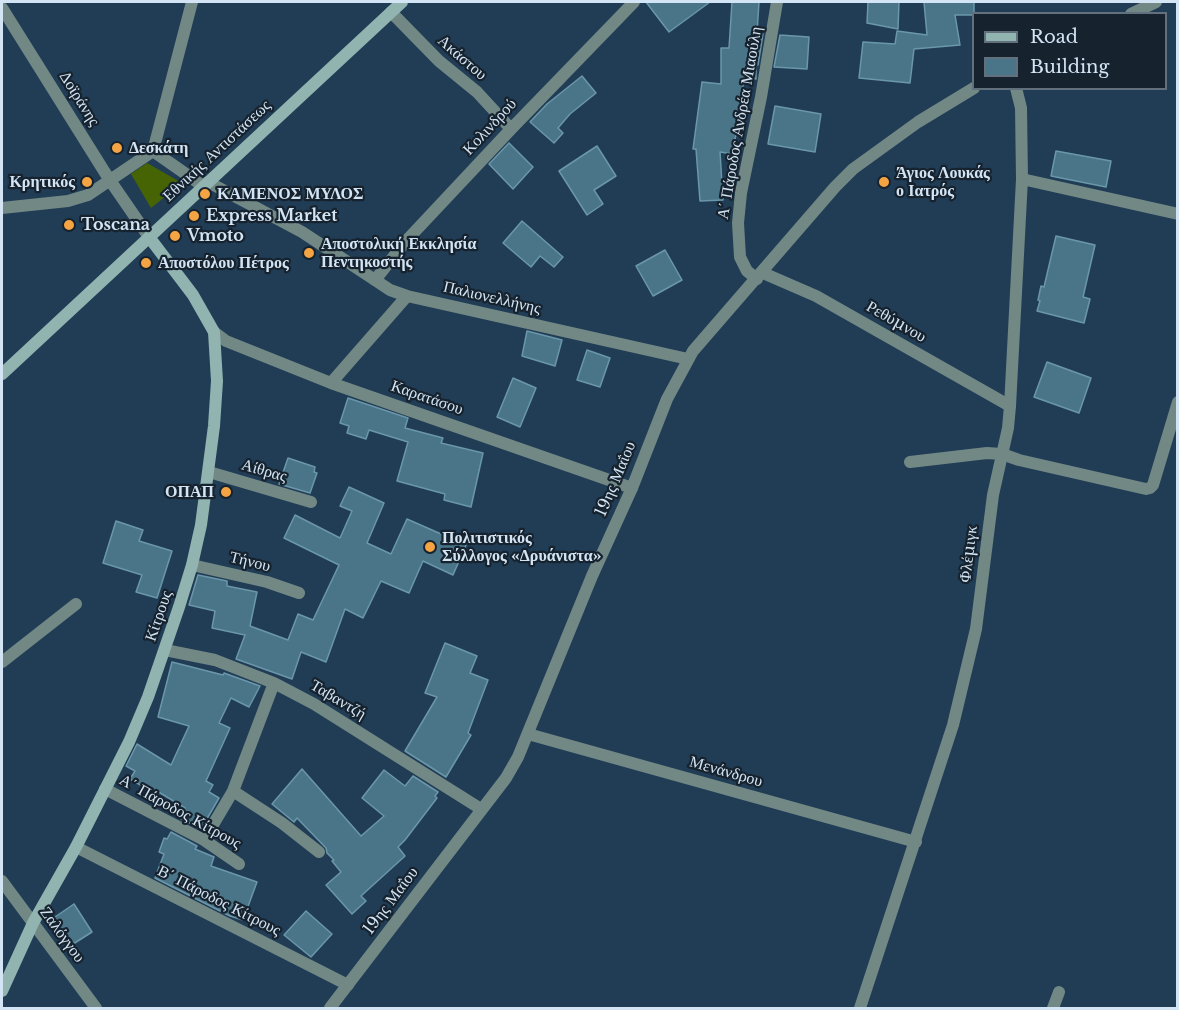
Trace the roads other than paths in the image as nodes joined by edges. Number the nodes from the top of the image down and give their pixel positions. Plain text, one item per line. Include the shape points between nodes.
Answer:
1 (192, 2) edge
2 (402, 2) edge
3 (634, 2) edge
4 (777, 2) edge
5 (1156, 2) edge
6 (2, 8) edge
7 (1138, 8) edge
8 (391, 12) junction
9 (972, 89) edge
10 (1016, 90) edge
11 (510, 129) junction
12 (153, 151) junction
13 (109, 179) junction
14 (1022, 180) junction
15 (205, 184) junction
16 (2, 208) edge
17 (1178, 214) edge
18 (149, 237) junction
19 (760, 276) junction
20 (375, 279) junction
21 (407, 296) junction
22 (214, 332) junction
23 (688, 359) junction
24 (2, 374) edge
25 (331, 383) junction
26 (1178, 402) edge
27 (1010, 406) junction
28 (1002, 454) junction
29 (910, 462) dead end
30 (208, 472) junction
31 (632, 488) junction
32 (311, 502) dead end
33 (192, 565) junction
34 (299, 593) dead end
35 (76, 604) dead end
36 (165, 650) junction
37 (2, 662) edge
38 (274, 682) junction
39 (528, 734) junction
40 (105, 789) junction
41 (233, 790) junction
42 (482, 809) junction
43 (204, 840) junction
44 (916, 842) junction
45 (76, 847) junction
46 (319, 852) dead end
47 (239, 864) dead end
48 (2, 880) edge
49 (33, 923) junction
50 (348, 985) junction
51 (2, 991) edge
52 (1059, 992) dead end
53 (96, 1008) edge
54 (330, 1008) edge
55 (860, 1008) edge
56 (1053, 1008) edge

1 - 12 street
2 - 8 main road, Εθνικής Αντιστάσεως
3 - 11 street, Κολινδρού
4 - 19 street, Α΄ Πάροδος Ανδρέα Μιαούλη via 738,223 740,257 747,271
5 - 7 street
6 - 13 street, Δοϊράνης
8 - 11 street, Ακάστου via 439,61 477,92
8 - 15 main road, Εθνικής Αντιστάσεως
9 - 19 street, 19ης Μαΐου via 853,169
10 - 14 street, Φλέμιγκ via 1021,108
11 - 20 street, Κολινδρού
12 - 13 street
12 - 15 street, Παλιονελλήνης
13 - 16 street via 88,195 68,201
13 - 18 street, Δοϊράνης
14 - 17 street
14 - 27 street, Φλέμιγκ
15 - 18 main road, Εθνικής Αντιστάσεως
15 - 20 street, Παλιονελλήνης via 302,232
18 - 22 main road, Κίτρους via 194,295
18 - 24 main road, Εθνικής Αντιστάσεως
19 - 23 street, 19ης Μαΐου
19 - 27 street, Ρεθύμνου via 816,296
20 - 21 street, Παλιονελλήνης
21 - 23 street, Παλιονελλήνης
21 - 25 street
22 - 25 street, Καρατάσου via 226,341
22 - 30 main road, Κίτρους via 217,381
23 - 31 street, 19ης Μαΐου via 667,399
25 - 31 street, Καρατάσου
26 - 28 street via 1150,488
27 - 28 street, Φλέμιγκ
28 - 29 street
28 - 44 street, Φλέμιγκ via 968,666
30 - 32 street, Αίθρας
30 - 33 main road, Κίτρους
31 - 39 street, 19ης Μαΐου
33 - 34 street, Τήνου
33 - 36 main road, Κίτρους
35 - 37 street
36 - 38 street, Ταβαντζή via 215,660
36 - 40 main road, Κίτρους via 129,742
38 - 41 street
38 - 42 street, Ταβαντζή
39 - 42 street, 19ης Μαΐου via 506,778
39 - 44 street, Μενάνδρου
40 - 43 street, Α΄ Πάροδος Κίτρους
40 - 45 main road, Κίτρους
41 - 43 street
41 - 46 street
42 - 50 street, 19ης Μαΐου
43 - 47 street, Α΄ Πάροδος Κίτρους
44 - 55 street, Φλέμιγκ
45 - 49 main road, Κίτρους
45 - 50 street, Β΄ Πάροδος Κίτρους
48 - 49 street, Ζαλόγγου
49 - 51 main road, Κίτρους
49 - 53 street, Ζαλόγγου
50 - 54 street, 19ης Μαΐου
52 - 56 street

